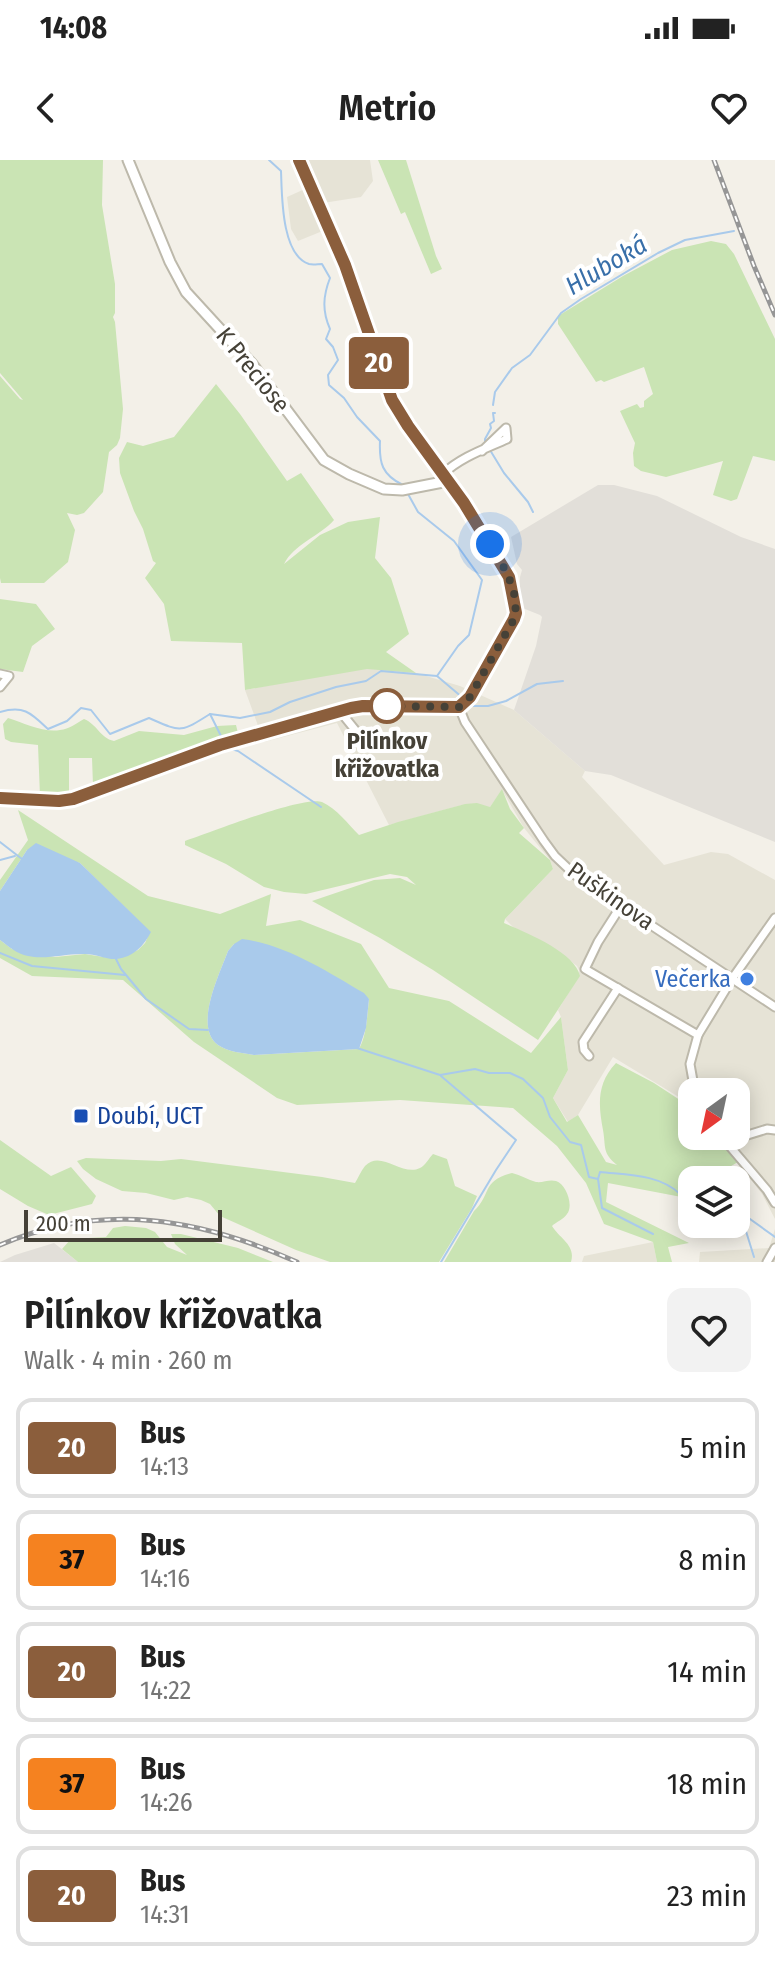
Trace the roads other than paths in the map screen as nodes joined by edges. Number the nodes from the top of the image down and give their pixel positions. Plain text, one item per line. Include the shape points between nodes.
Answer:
1 (128, 160) edge
2 (299, 160) edge
3 (482, 451) dead end
4 (446, 477) junction
5 (0, 674) edge
6 (0, 687) edge
7 (459, 707) junction
8 (339, 710) junction
9 (360, 736) dead end
10 (0, 798) edge
11 (621, 906) junction
12 (775, 918) edge
13 (732, 979) junction
14 (618, 988) junction
15 (775, 1007) edge
16 (698, 1035) junction
17 (589, 1056) dead end
18 (692, 1078) edge
19 (775, 1130) edge
20 (750, 1133) edge
21 (732, 1150) edge
22 (775, 1203) edge
23 (775, 1248) edge
24 (767, 1262) edge

1 - 4 street, K Preciose via 186,292 252,364 324,460 384,489 406,490
2 - 4 street via 345,265 392,400
3 - 4 street via 457,462
4 - 7 street via 509,577 516,613 470,697
5 - 6 street via 9,676
7 - 8 street
7 - 11 street, Puškinova via 555,856
8 - 9 street
8 - 10 street via 220,745 73,799
11 - 13 street, Puškinova
11 - 14 street via 585,969
12 - 13 street
13 - 15 street, Puškinova
13 - 16 street
14 - 16 street
14 - 17 street via 583,1042
16 - 18 street via 690,1064
19 - 20 street
21 - 22 street
23 - 24 street

